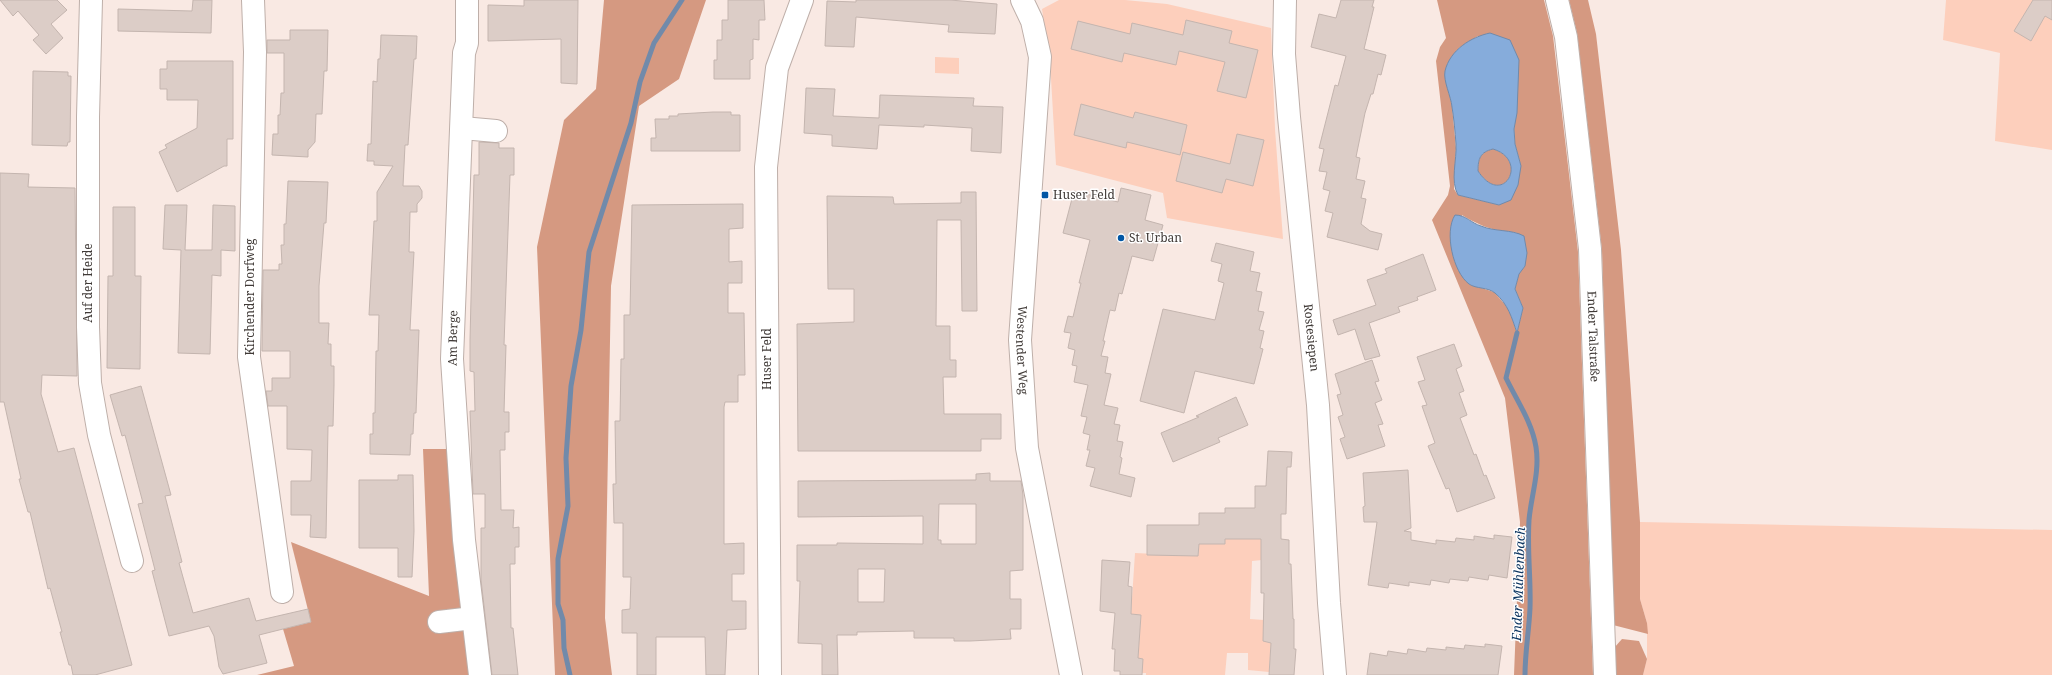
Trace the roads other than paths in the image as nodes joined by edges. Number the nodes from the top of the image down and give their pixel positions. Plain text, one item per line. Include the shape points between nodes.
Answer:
1 (91, 0) edge
2 (253, 0) edge
3 (467, 0) edge
4 (802, 0) edge
5 (1022, 0) edge
6 (1285, 0) edge
7 (1557, 0) edge
8 (462, 128) junction
9 (496, 130) dead end
10 (132, 561) dead end
11 (282, 592) dead end
12 (473, 618) junction
13 (439, 622) dead end
14 (480, 675) edge
15 (770, 675) edge
16 (1071, 675) edge
17 (1335, 675) edge
18 (1605, 675) edge

1 - 10 street, Auf der Heide via 88,116 90,383 99,435
2 - 11 street, Kirchender Dorfweg via 255,52 249,357
3 - 8 street, Am Berge
4 - 15 street, Huser Feld via 777,68 766,167
5 - 16 street, Westender Weg via 1032,21 1040,56 1020,340 1027,448
6 - 17 street, Rostesiepen via 1284,54 1318,405 1328,603
7 - 18 street, Ender Talstraße via 1566,38 1590,249
8 - 9 street
8 - 12 street, Am Berge via 452,359 464,540
12 - 13 street
12 - 14 street, Am Berge

